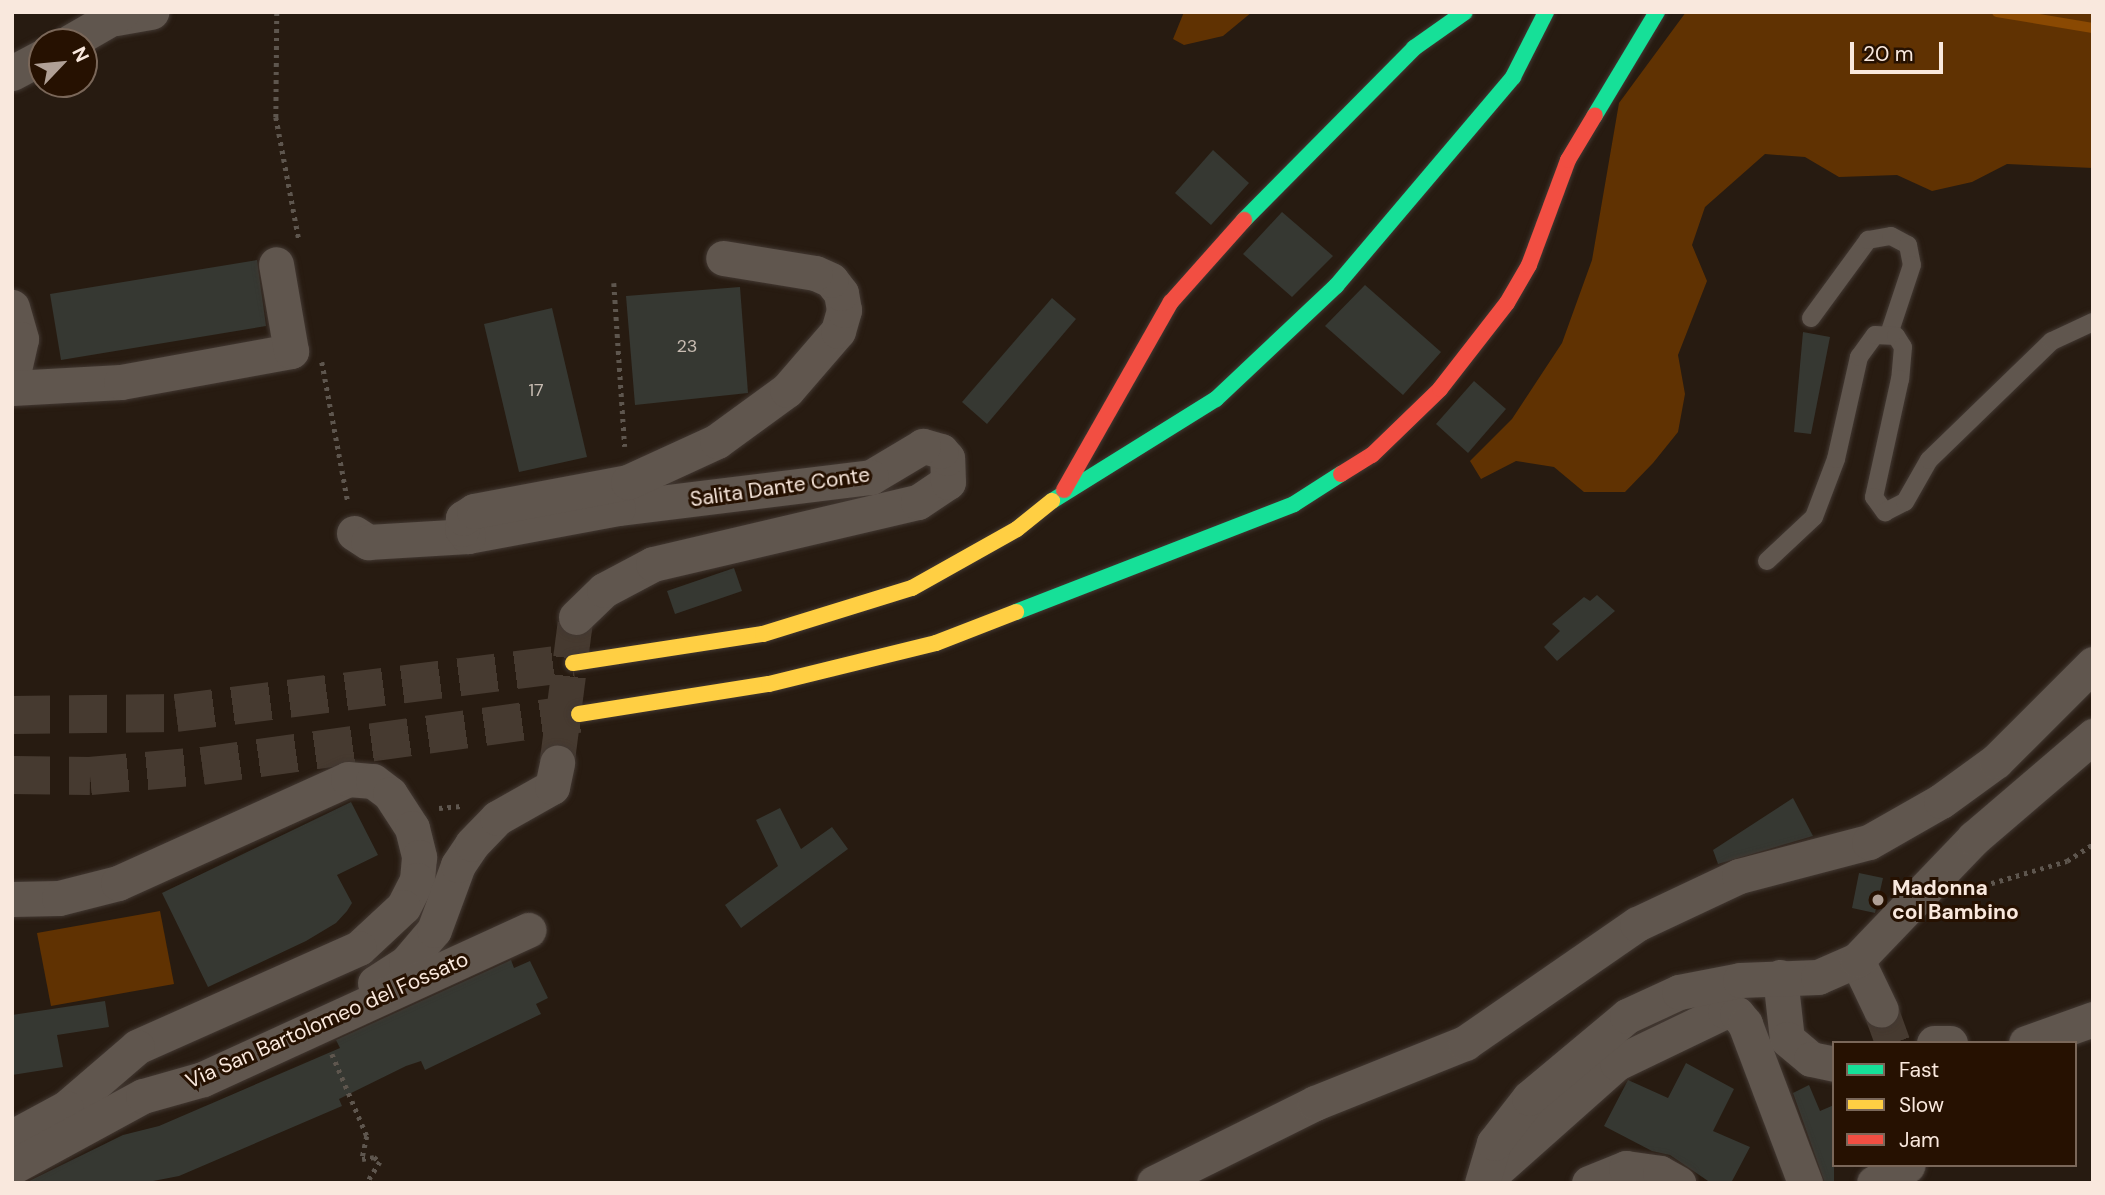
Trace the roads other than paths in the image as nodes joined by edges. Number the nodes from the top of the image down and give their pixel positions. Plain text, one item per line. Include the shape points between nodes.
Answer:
1 (151, 12) edge
2 (1465, 12) edge
3 (1546, 12) edge
4 (1657, 12) edge
5 (119, 15) edge
6 (95, 28) edge
7 (28, 64) edge
8 (12, 73) edge
9 (723, 258) dead end
10 (276, 264) dead end
11 (12, 307) edge
12 (1811, 318) dead end
13 (2093, 322) edge
14 (1889, 334) junction
15 (12, 379) edge
16 (12, 388) edge
17 (1063, 492) junction
18 (354, 533) dead end
19 (468, 536) junction
20 (1767, 561) dead end
21 (576, 617) tunnel mouth
22 (573, 663) tunnel mouth
23 (2093, 664) edge
24 (579, 714) tunnel mouth
25 (2093, 736) edge
26 (557, 764) tunnel mouth
27 (12, 899) edge
28 (529, 930) dead end
29 (1857, 961) junction
30 (1780, 977) junction
31 (1881, 1010) tunnel mouth
32 (2093, 1019) edge
33 (2032, 1041) edge
34 (1832, 1064) edge
35 (143, 1096) junction
36 (12, 1137) edge
37 (12, 1167) edge
38 (1904, 1167) edge
39 (1154, 1183) edge
40 (1482, 1183) edge
41 (1589, 1183) edge
42 (1678, 1183) edge
43 (1805, 1183) edge
44 (1874, 1183) edge

1 - 5 street
2 - 17 highway via 1413,48 1251,212 1171,302
3 - 17 highway via 1513,77 1336,286 1216,398
4 - 24 highway via 1568,159 1529,265 1507,303 1440,389 1372,455 1294,504 936,643 769,684
5 - 6 street
7 - 8 street
9 - 19 street, Salita Dante Conte via 824,276 841,293 841,324 773,404 717,441 628,482 474,511 463,518 462,529
10 - 16 street via 291,351 121,382
11 - 15 street via 21,339
12 - 14 lane via 1868,240 1891,236 1908,245 1912,265
13 - 14 lane via 2052,341 1929,460 1905,502 1885,512 1874,497 1903,359 1900,340
14 - 20 lane via 1875,335 1859,357 1836,459 1814,517
17 - 22 highway via 1017,529 912,588 763,634
18 - 19 street, Salita Dante Conte via 368,542
19 - 21 street, Salita Dante Conte via 618,508 871,477 923,446 941,451 947,458 948,482 928,499 667,559 615,582
23 - 39 street via 1996,761 1941,801 1869,842 1739,876 1637,924 1465,1043 1315,1103
25 - 29 street via 1975,838
26 - 35 street via 552,787 497,818 465,854 434,930 406,962 370,986 211,1054
27 - 36 street via 59,898 118,883 343,780 366,780 386,790 414,834 419,857 418,880 397,915 371,939 331,962 137,1046 66,1108
28 - 35 street, Via San Bartolomeo del Fossato via 203,1079
29 - 30 street via 1818,977
29 - 31 street
30 - 34 street via 1787,1039 1811,1059
30 - 40 street via 1740,979 1679,992 1627,1016 1529,1098 1494,1143
32 - 33 street
35 - 37 street, Via San Bartolomeo del Fossato
38 - 44 street
40 - 43 street via 1617,1063 1725,1012 1737,1014 1745,1024
41 - 42 street via 1626,1168 1660,1173

